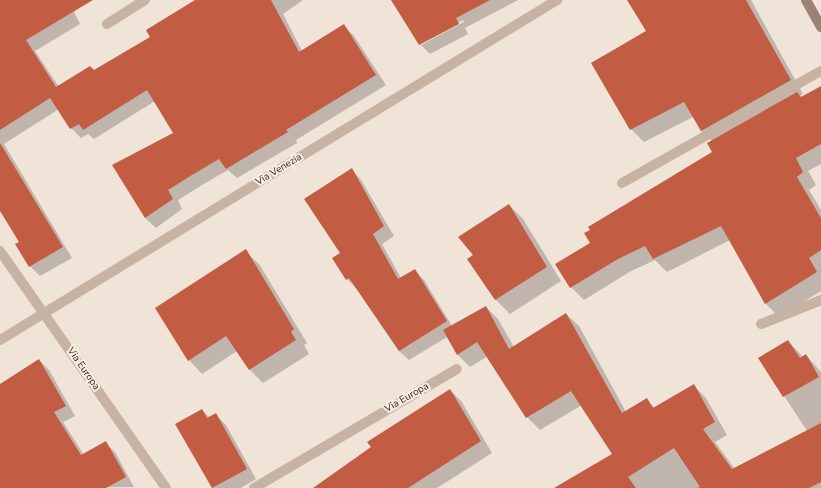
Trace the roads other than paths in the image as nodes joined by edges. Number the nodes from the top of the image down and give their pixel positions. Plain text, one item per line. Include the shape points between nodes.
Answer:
1 (145, 0) edge
2 (557, 0) edge
3 (806, 0) edge
4 (107, 24) dead end
5 (821, 27) edge
6 (821, 70) edge
7 (622, 183) dead end
8 (0, 250) edge
9 (821, 300) edge
10 (45, 314) junction
11 (761, 324) dead end
12 (0, 340) edge
13 (457, 369) dead end
14 (166, 488) edge
15 (254, 488) edge

1 - 4 street
2 - 10 street, Via Venezia
3 - 5 street
6 - 7 street
8 - 10 street, Via Europa
9 - 11 street
10 - 12 street, Via Venezia
10 - 14 street, Via Europa
13 - 15 street, Via Europa

